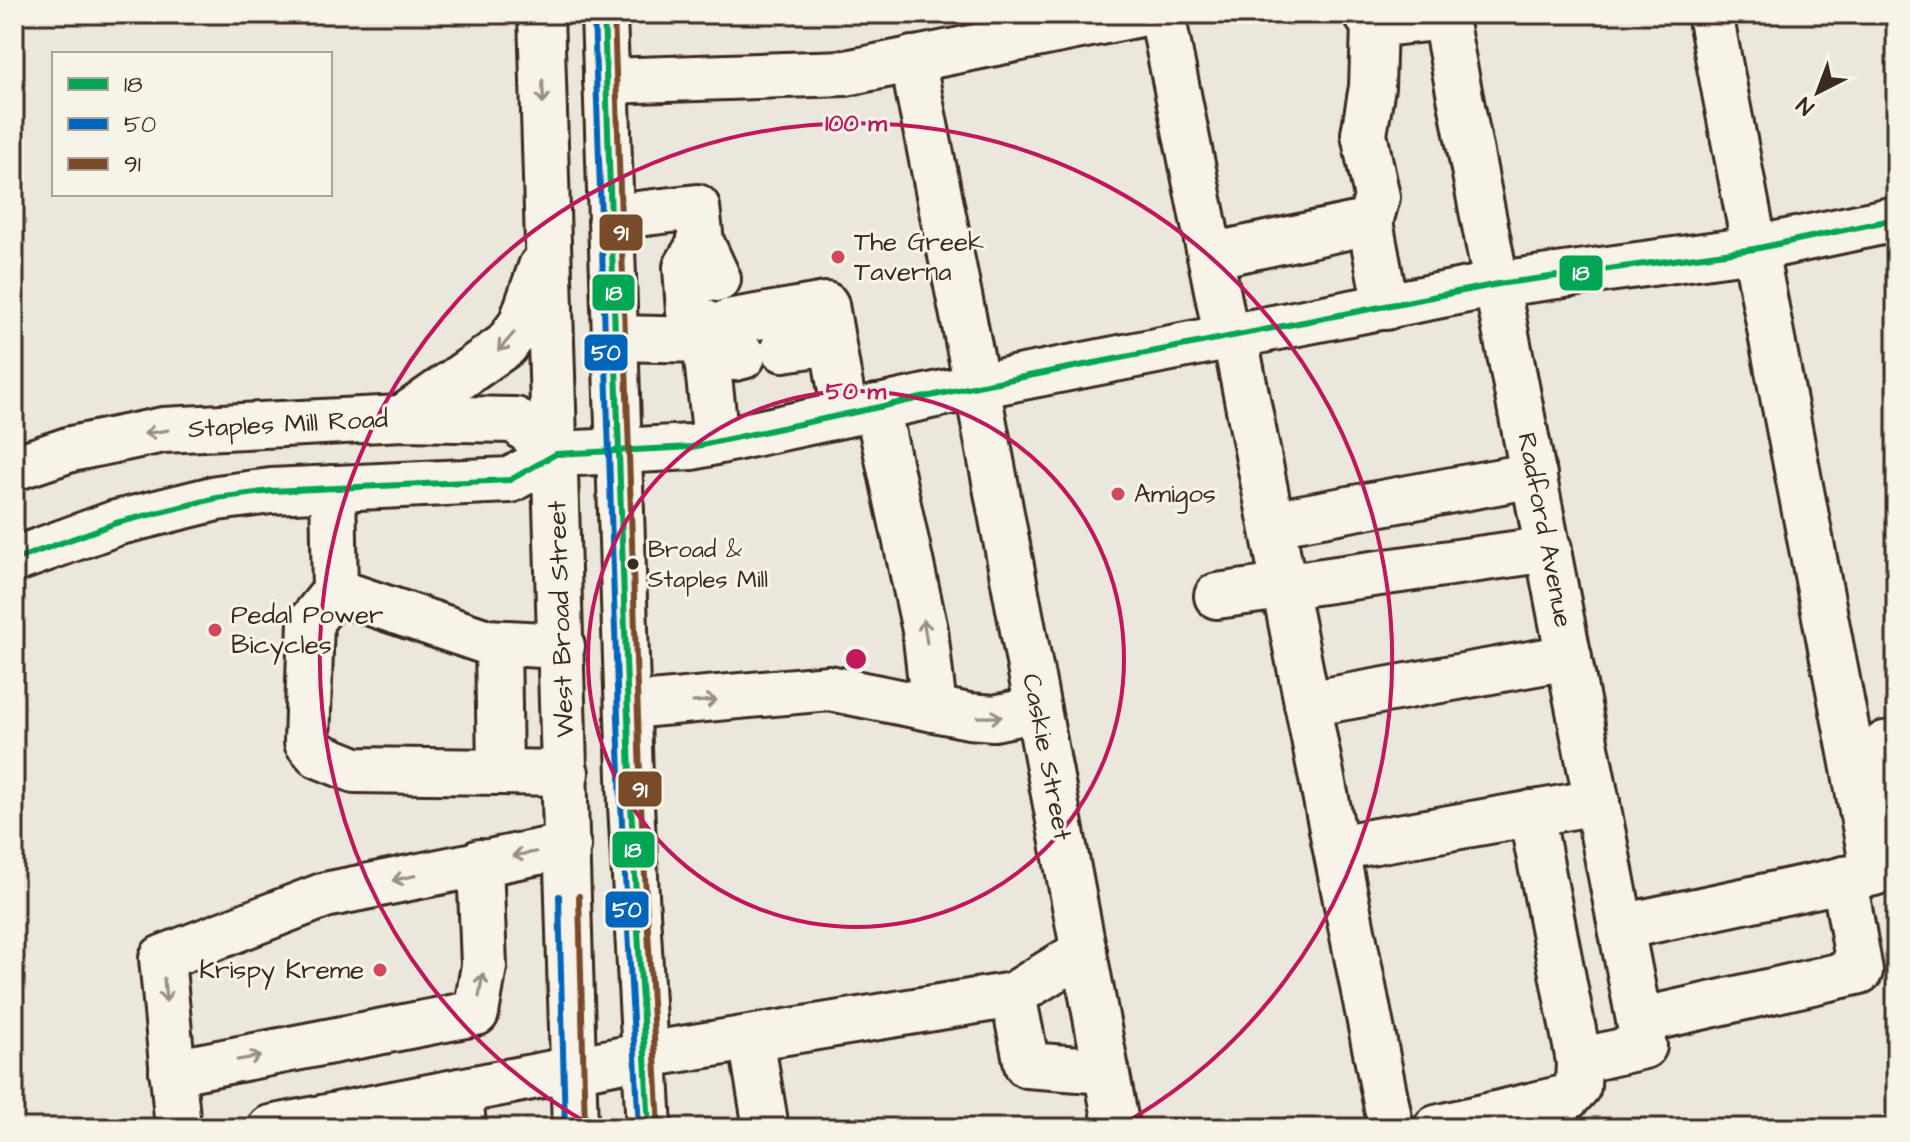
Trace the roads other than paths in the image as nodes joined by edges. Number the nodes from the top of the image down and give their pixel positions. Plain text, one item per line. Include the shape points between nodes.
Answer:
1 (541, 14) edge
2 (604, 14) edge
3 (1140, 14) edge
4 (1162, 14) edge
5 (1710, 14) edge
6 (1444, 15) edge
7 (1370, 20) edge
8 (912, 59) junction
9 (606, 81) junction
10 (611, 217) junction
11 (1896, 219) edge
12 (1370, 222) junction
13 (549, 246) junction
14 (1754, 249) junction
15 (1210, 256) junction
16 (1498, 284) junction
17 (1386, 307) junction
18 (725, 317) junction
19 (615, 338) junction
20 (1231, 339) junction
21 (832, 342) junction
22 (977, 386) junction
23 (861, 410) junction
24 (402, 418) junction
25 (716, 441) junction
26 (619, 451) junction
27 (556, 454) junction
28 (14, 468) edge
29 (1534, 475) junction
30 (333, 488) junction
31 (1273, 523) junction
32 (1549, 549) junction
33 (14, 560) edge
34 (1286, 586) junction
35 (335, 591) junction
36 (1217, 596) dead end
37 (498, 643) junction
38 (562, 646) junction
39 (1569, 657) junction
40 (1307, 704) junction
41 (628, 706) junction
42 (934, 709) junction
43 (1038, 709) junction
44 (1896, 742) edge
45 (500, 771) junction
46 (566, 773) junction
47 (1896, 794) edge
48 (1597, 802) junction
49 (1531, 813) junction
50 (568, 846) junction
51 (1336, 848) junction
52 (480, 862) junction
53 (1844, 879) junction
54 (1621, 927) junction
55 (1084, 951) junction
56 (1013, 995) junction
57 (1641, 1034) junction
58 (751, 1038) junction
59 (645, 1055) junction
60 (1579, 1061) junction
61 (572, 1069) junction
62 (1106, 1071) junction
63 (172, 1072) junction
64 (462, 1109) edge
65 (316, 1124) edge
66 (178, 1128) edge
67 (270, 1128) edge
68 (575, 1128) edge
69 (649, 1128) edge
70 (766, 1128) edge
71 (1117, 1128) edge
72 (1391, 1128) edge
73 (1436, 1128) edge

1 -> 13 main road, West Broad Street
2 - 9 main road
3 - 8 main road
4 - 15 main road
5 - 14 main road
6 - 7 main road
6 - 16 main road, Radford Avenue
7 - 12 main road via 1372,87 1364,134 1377,197
8 - 9 main road via 846,73
8 - 22 main road, Caskie Street
9 - 10 main road
10 - 18 main road via 697,207
10 - 19 main road
11 - 14 main road
12 - 15 main road
12 - 17 main road
13 -> 24 main road via 521,324 506,345
13 - 27 main road, West Broad Street
14 - 16 main road
14 - 53 main road via 1874,873
15 - 20 main road
16 - 17 main road
16 - 29 main road, Radford Avenue
17 - 20 main road
18 - 19 main road
18 - 21 main road
18 - 21 main road via 728,322 826,305
18 - 25 main road
19 - 26 main road
20 - 22 main road
20 - 31 main road
21 - 23 main road
22 - 23 main road
22 - 43 main road, Caskie Street
23 - 25 main road
42 -> 23 main road via 925,630
24 - 27 main road, Staples Mill Road via 515,420
24 -> 28 main road, Staples Mill Road via 163,430 71,449
25 - 26 main road
26 - 27 main road
26 - 41 main road
27 - 30 main road via 510,480
27 - 38 main road, West Broad Street
29 - 31 main road
29 - 32 main road, Radford Avenue
30 - 33 main road via 271,491 171,508 72,536
30 - 35 main road
31 - 34 main road
32 - 34 main road
32 - 39 main road, Radford Avenue
34 - 36 main road
34 - 40 main road
35 - 37 main road
35 - 45 main road via 311,621 307,742 318,755 355,770
37 - 38 main road
37 - 45 main road
38 - 46 main road, West Broad Street
39 - 40 main road
39 - 48 main road, Radford Avenue
40 - 51 main road
41 -> 42 main road via 829,688
41 - 59 main road
42 -> 43 main road via 994,718
43 - 55 main road, Caskie Street
44 - 47 main road via 1885,744
45 - 46 main road
46 - 50 main road, West Broad Street
48 - 49 main road
48 - 54 main road, Radford Avenue
49 - 51 main road
49 - 60 main road
50 -> 52 main road
50 - 61 main road, West Broad Street
51 - 72 main road
52 -> 63 main road via 325,895 162,958
63 -> 52 main road via 476,1013 484,966
53 - 54 main road
53 - 57 main road via 1860,971
54 - 57 main road, Radford Avenue
55 - 56 main road
55 - 62 main road, Caskie Street
56 - 58 main road
56 - 62 main road via 1027,1065
57 - 60 main road
58 - 59 main road
58 - 70 main road
59 - 61 main road
59 - 69 main road
60 - 73 main road via 1578,1086 1568,1097
61 - 64 main road
61 - 68 main road, West Broad Street
62 - 71 main road, Caskie Street
63 - 66 main road
64 - 65 main road
65 - 67 main road

